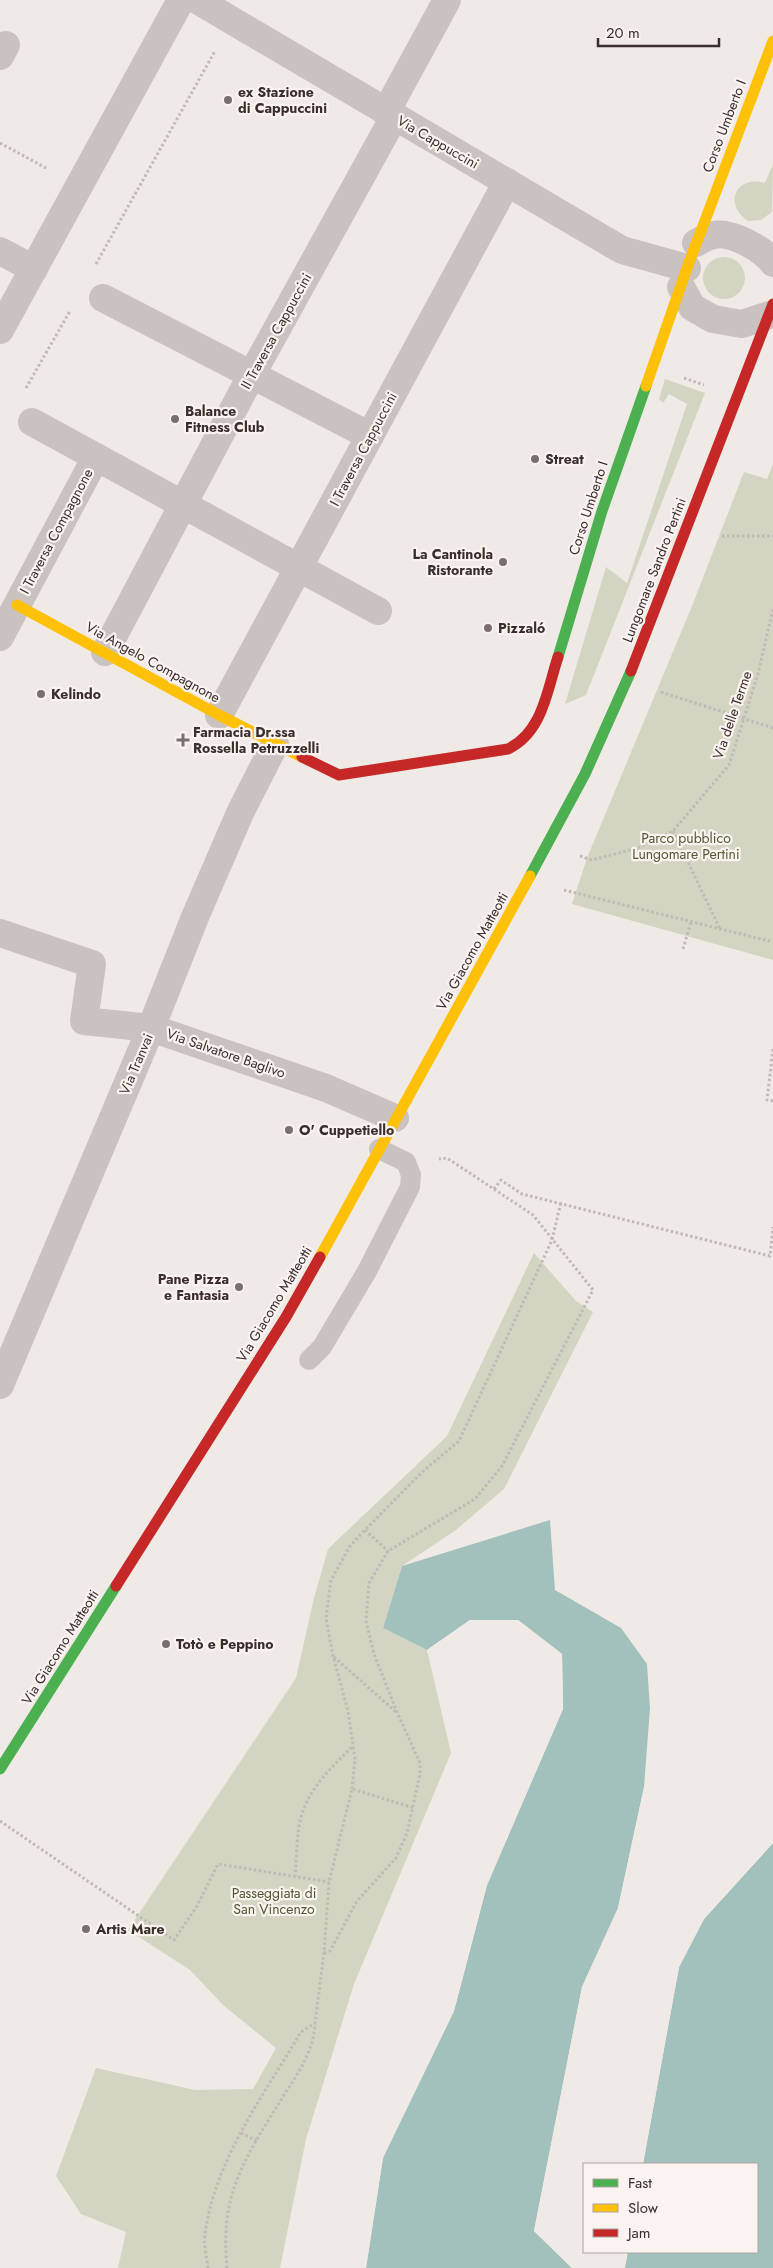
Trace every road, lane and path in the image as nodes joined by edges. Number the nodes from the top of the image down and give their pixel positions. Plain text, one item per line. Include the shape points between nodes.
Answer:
1 (181, 0) edge
2 (197, 0) edge
3 (447, 0) edge
4 (233, 21) junction
5 (773, 41) edge
6 (390, 114) junction
7 (0, 143) edge
8 (507, 182) junction
9 (79, 186) junction
10 (0, 251) edge
11 (773, 263) edge
12 (688, 266) junction
13 (34, 269) junction
14 (92, 271) dead end
15 (103, 298) dead end
16 (73, 305) dead end
17 (771, 310) edge
18 (0, 330) edge
19 (252, 374) junction
20 (24, 391) dead end
21 (32, 422) dead end
22 (370, 436) junction
23 (96, 457) junction
24 (182, 503) junction
25 (718, 536) dead end
26 (773, 536) edge
27 (299, 567) junction
28 (17, 605) junction
29 (773, 610) edge
30 (378, 612) dead end
31 (0, 637) edge
32 (105, 652) junction
33 (657, 691) dead end
34 (219, 715) junction
35 (744, 720) junction
36 (773, 728) edge
37 (275, 744) junction
38 (673, 831) junction
39 (550, 840) joint
40 (580, 855) dead end
41 (563, 890) dead end
42 (691, 922) junction
43 (720, 929) junction
44 (0, 934) edge
45 (773, 942) edge
46 (683, 949) dead end
47 (152, 1028) junction
48 (773, 1050) edge
49 (773, 1101) edge
50 (395, 1118) junction
51 (380, 1149) junction
52 (406, 1162) junction
53 (494, 1189) junction
54 (561, 1202) junction
55 (773, 1227) edge
56 (552, 1240) junction
57 (309, 1360) dead end
58 (0, 1385) edge
59 (365, 1530) junction
60 (388, 1551) junction
61 (333, 1656) junction
62 (397, 1712) junction
63 (353, 1746) junction
64 (0, 1769) edge
65 (352, 1789) junction
66 (414, 1808) junction
67 (0, 1821) edge
68 (295, 1876) junction
69 (329, 1882) junction
70 (324, 1953) junction
71 (315, 2023) junction
72 (241, 2133) junction
73 (257, 2141) junction
74 (208, 2268) edge
75 (227, 2268) edge

1 - 9 street
2 - 4 street, Via Cappuccini
3 - 6 street, II Traversa Cappuccini
4 - 6 street, Via Cappuccini
4 - 14 path
5 - 12 street, Corso Umberto I
6 - 8 street, Via Cappuccini
6 - 19 street, II Traversa Cappuccini
7 - 9 path
8 - 12 street, Via Cappuccini via 622,250
8 - 22 street, I Traversa Cappuccini
9 - 13 street
10 - 13 street
11 - 12 street via 767,254 740,240 716,234
12 - 17 street via 692,307 713,319 742,324
12 - 37 street, Corso Umberto I via 602,511 540,715 532,730 520,743 508,749 339,776
13 - 18 street
15 - 19 street
16 - 20 path
17 - 39 street, Lungomare Sandro Pertini via 634,665 585,774
19 - 22 street
19 - 24 street, II Traversa Cappuccini
21 - 23 street
22 - 27 street, I Traversa Cappuccini
23 - 24 street
23 - 28 street, I Traversa Compagnone
24 - 27 street
24 - 32 street, II Traversa Cappuccini
25 - 26 path
27 - 30 street
27 - 34 street, I Traversa Cappuccini
28 - 31 street, I Traversa Compagnone
28 - 32 street, Via Angelo Compagnone
29 - 35 path, Via delle Terme
32 - 34 street, Via Angelo Compagnone
33 - 35 path
34 - 37 street, Via Angelo Compagnone
35 - 36 path
35 - 38 path, Via delle Terme via 729,765
37 - 47 street, Via Tranvai via 240,813
38 - 40 path, Via delle Terme via 638,848 592,860
38 - 43 path
39 - 50 street, Via Giacomo Matteotti
41 - 42 path
42 - 43 path
42 - 46 path
43 - 45 path
44 - 47 street, Via Salvatore Baglivo via 92,964 84,1021
47 - 50 street, Via Salvatore Baglivo via 326,1088
47 - 58 street, Via Tranvai
48 - 49 path via 767,1100
50 - 51 street, Via Giacomo Matteotti
51 - 52 lane
51 - 64 street, Via Giacomo Matteotti via 286,1317
52 - 53 path via 414,1166 448,1158
52 - 57 lane via 411,1175 410,1187 366,1273 322,1346
53 - 54 path via 501,1180 522,1194
53 - 56 path via 533,1214
54 - 55 path via 770,1256
54 - 56 path
56 - 59 path via 459,1441 422,1472
56 - 60 path via 593,1290 502,1466 475,1499
59 - 60 path
59 - 61 path via 350,1546 331,1580 326,1618
60 - 62 path via 369,1583 366,1621 374,1654
61 - 62 path
61 - 63 path via 348,1710
62 - 66 path via 420,1763
63 - 65 path
63 - 68 path via 326,1773 302,1815
65 - 66 path
65 - 69 path
66 - 70 path via 408,1833 396,1858 357,1901 330,1951
67 - 68 path via 174,1940 197,1906 218,1864
68 - 69 path
69 - 70 path
70 - 71 path
71 - 72 path via 302,2032
71 - 73 path via 308,2057
72 - 73 path
72 - 74 path via 230,2150 204,2235
73 - 75 path via 228,2206

